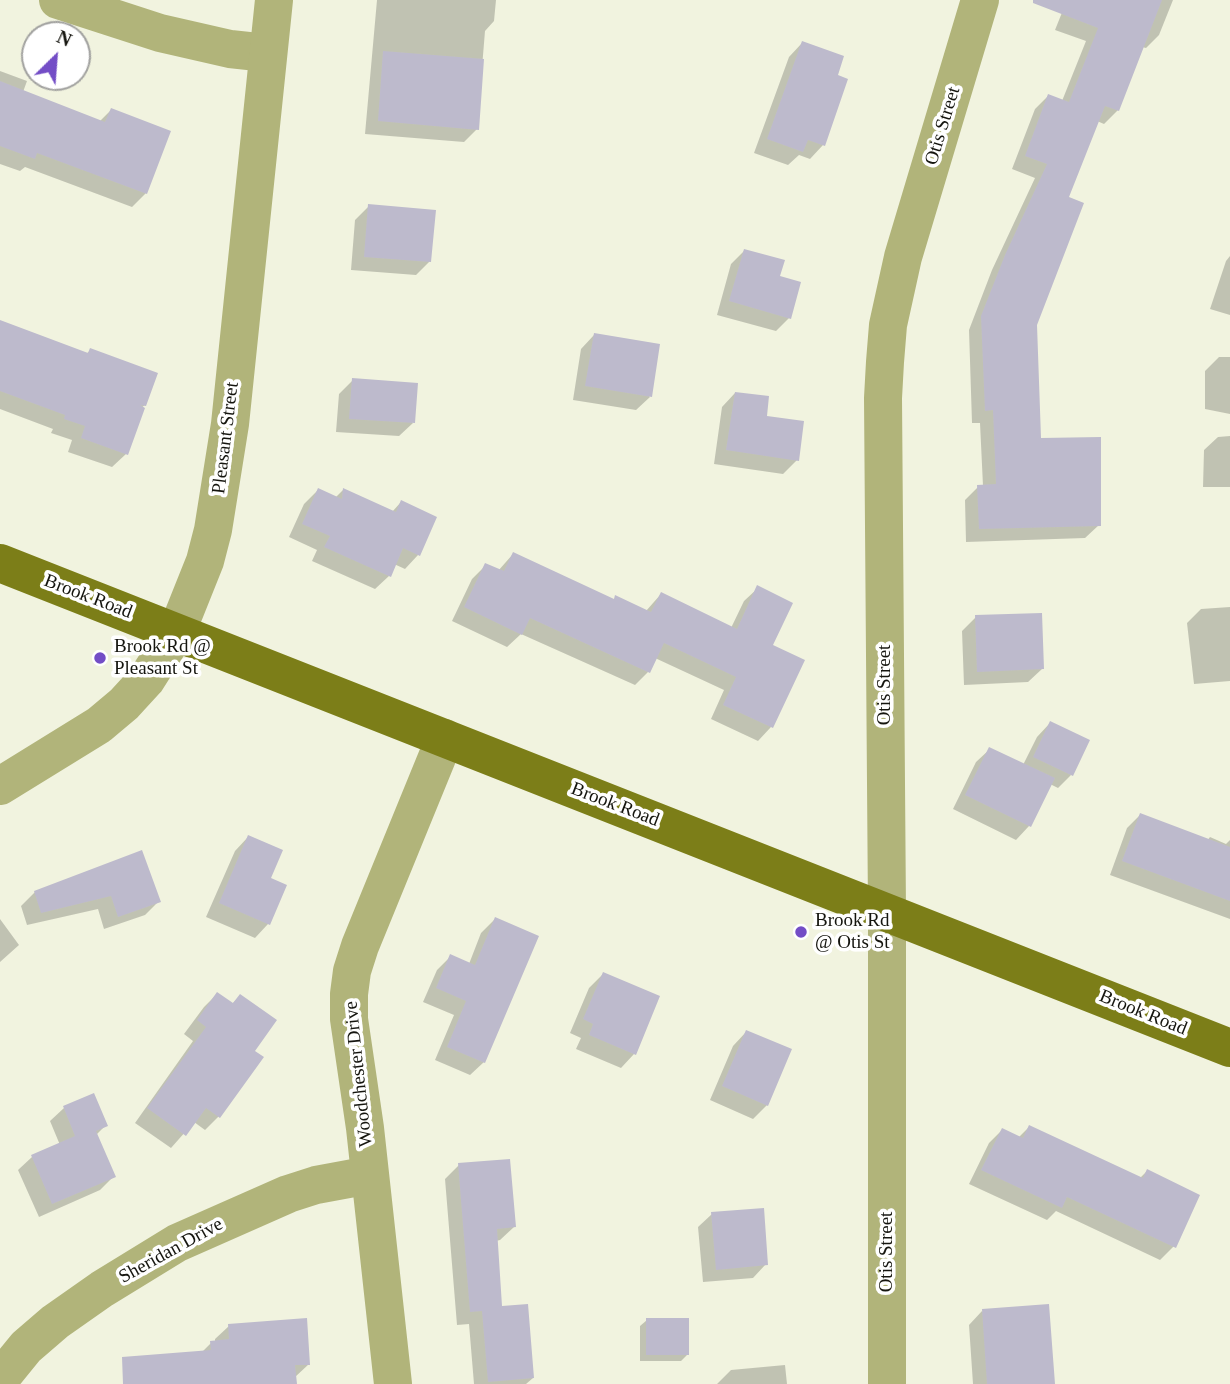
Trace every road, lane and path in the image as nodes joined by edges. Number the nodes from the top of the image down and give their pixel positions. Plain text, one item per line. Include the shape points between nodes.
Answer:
1 (58, 0) edge
2 (274, 0) edge
3 (980, 0) edge
4 (267, 53) junction
5 (0, 564) edge
6 (177, 631) junction
7 (445, 738) junction
8 (0, 786) edge
9 (887, 911) junction
10 (1230, 1048) edge
11 (370, 1175) junction
12 (0, 1379) edge
13 (393, 1384) edge
14 (887, 1384) edge

1 - 4 street via 160,33
2 - 4 street, Pleasant Street
3 - 9 street, Otis Street via 903,257 888,325 883,398
4 - 6 street, Pleasant Street via 221,485 205,561
5 - 6 main road, Brook Road
6 - 7 main road, Brook Road
6 - 8 street, Pleasant Street via 146,680 124,704 99,725
7 - 9 main road, Brook Road
7 - 11 street, Woodchester Drive via 352,971 349,1019
9 - 10 main road, Brook Road
9 - 14 street, Otis Street
11 - 12 street, Sheridan Drive via 288,1194 177,1243 55,1322 26,1347
11 - 13 street, Woodchester Drive

